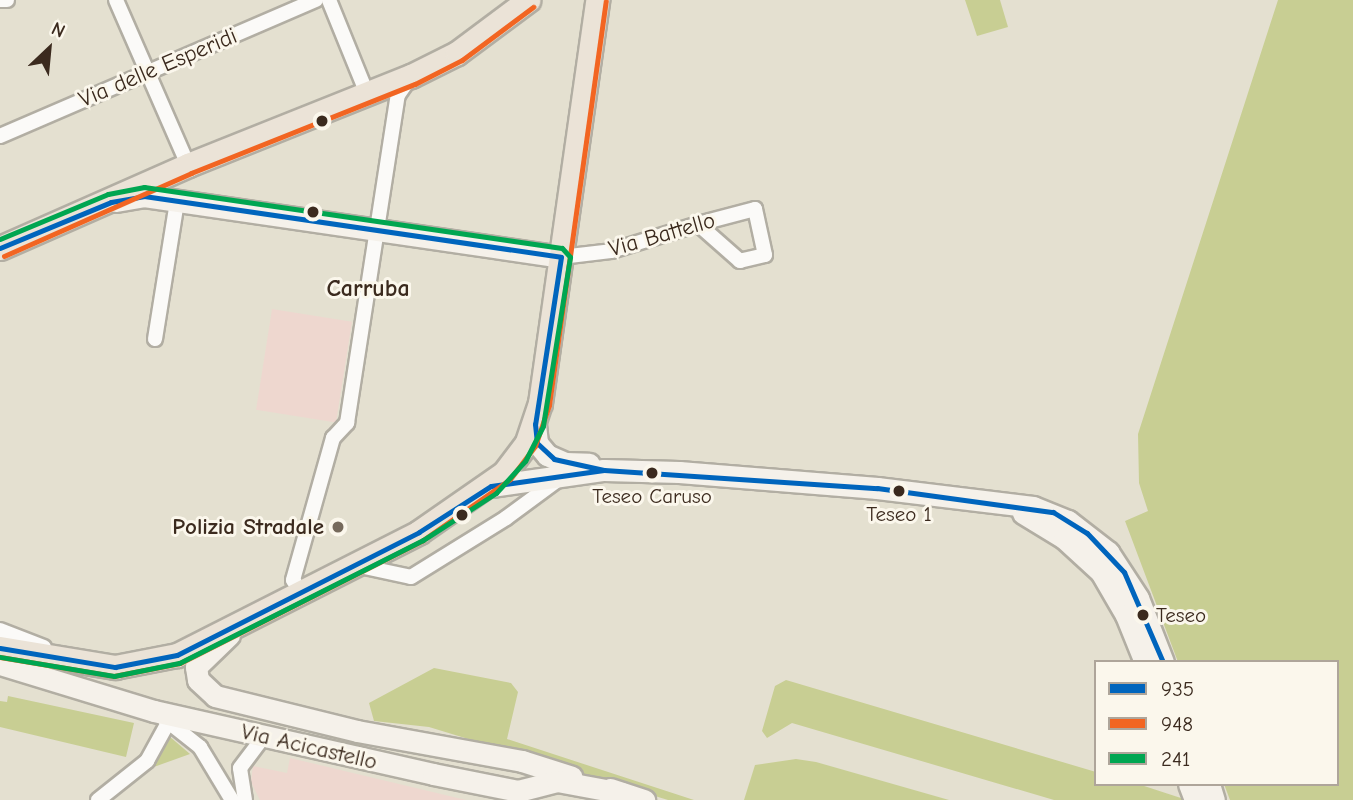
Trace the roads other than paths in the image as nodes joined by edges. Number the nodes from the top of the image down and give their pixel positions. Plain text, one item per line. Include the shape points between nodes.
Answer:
1 (0, 0) edge
2 (7, 0) edge
3 (316, 0) edge
4 (329, 0) edge
5 (528, 0) edge
6 (597, 0) edge
7 (117, 4) edge
8 (147, 73) junction
9 (405, 85) junction
10 (366, 91) junction
11 (0, 136) edge
12 (188, 165) junction
13 (177, 201) junction
14 (111, 202) junction
15 (698, 224) junction
16 (377, 229) junction
17 (0, 248) edge
18 (561, 257) junction
19 (155, 339) dead end
20 (535, 424) junction
21 (604, 470) junction
22 (562, 477) junction
23 (491, 486) junction
24 (1002, 502) junction
25 (354, 564) junction
26 (300, 590) junction
27 (243, 625) junction
28 (0, 630) edge
29 (0, 648) edge
30 (1144, 660) edge
31 (1162, 660) edge
32 (0, 664) edge
33 (96, 664) junction
34 (161, 716) junction
35 (263, 737) junction
36 (461, 749) junction
37 (529, 792) junction
38 (622, 793) junction
39 (98, 800) edge
40 (232, 800) edge
41 (245, 800) edge
42 (644, 800) edge

1 - 2 street
3 - 8 street, Via delle Esperidi
4 - 10 street
5 - 9 main road
6 - 18 main road
7 - 8 street
8 - 11 street, Via delle Esperidi
8 - 12 street
9 - 10 main road
9 - 16 street
10 - 12 main road
12 - 14 main road
13 - 14 main road, Via Battello via 137,197
13 - 16 main road, Via Battello
13 - 19 street
14 - 17 main road
15 - 15 street, Via Battello via 755,209 765,255 740,261
15 - 18 street, Via Battello via 611,251
16 - 18 main road, Via Battello
16 - 26 street via 347,424 335,433 329,450 293,580
18 - 20 main road
20 - 21 main road via 537,443 547,455
20 - 23 main road via 518,456
21 - 22 main road
21 - 24 main road via 739,476
22 - 23 main road
22 - 25 street via 411,577
23 - 25 main road via 419,532
24 - 30 main road via 1064,538 1101,572
24 - 31 main road via 1053,512 1108,552 1138,598
25 - 26 main road
26 - 27 main road
27 - 33 main road via 177,655 115,667
27 - 36 main road, Via Acicastello via 199,661 195,674 206,690 223,699 324,724
28 - 33 street
29 - 33 main road
32 - 34 main road, Via Acicastello
34 - 35 main road, Via Acicastello
34 - 39 street via 147,761
34 - 40 street via 210,759
35 - 37 main road, Via Acicastello
35 - 41 street via 240,768
36 - 37 main road via 530,772 537,781
36 - 38 main road, Via Acicastello via 522,761
37 - 38 main road, Via Acicastello via 557,781
38 - 42 main road, Via Acicastello

